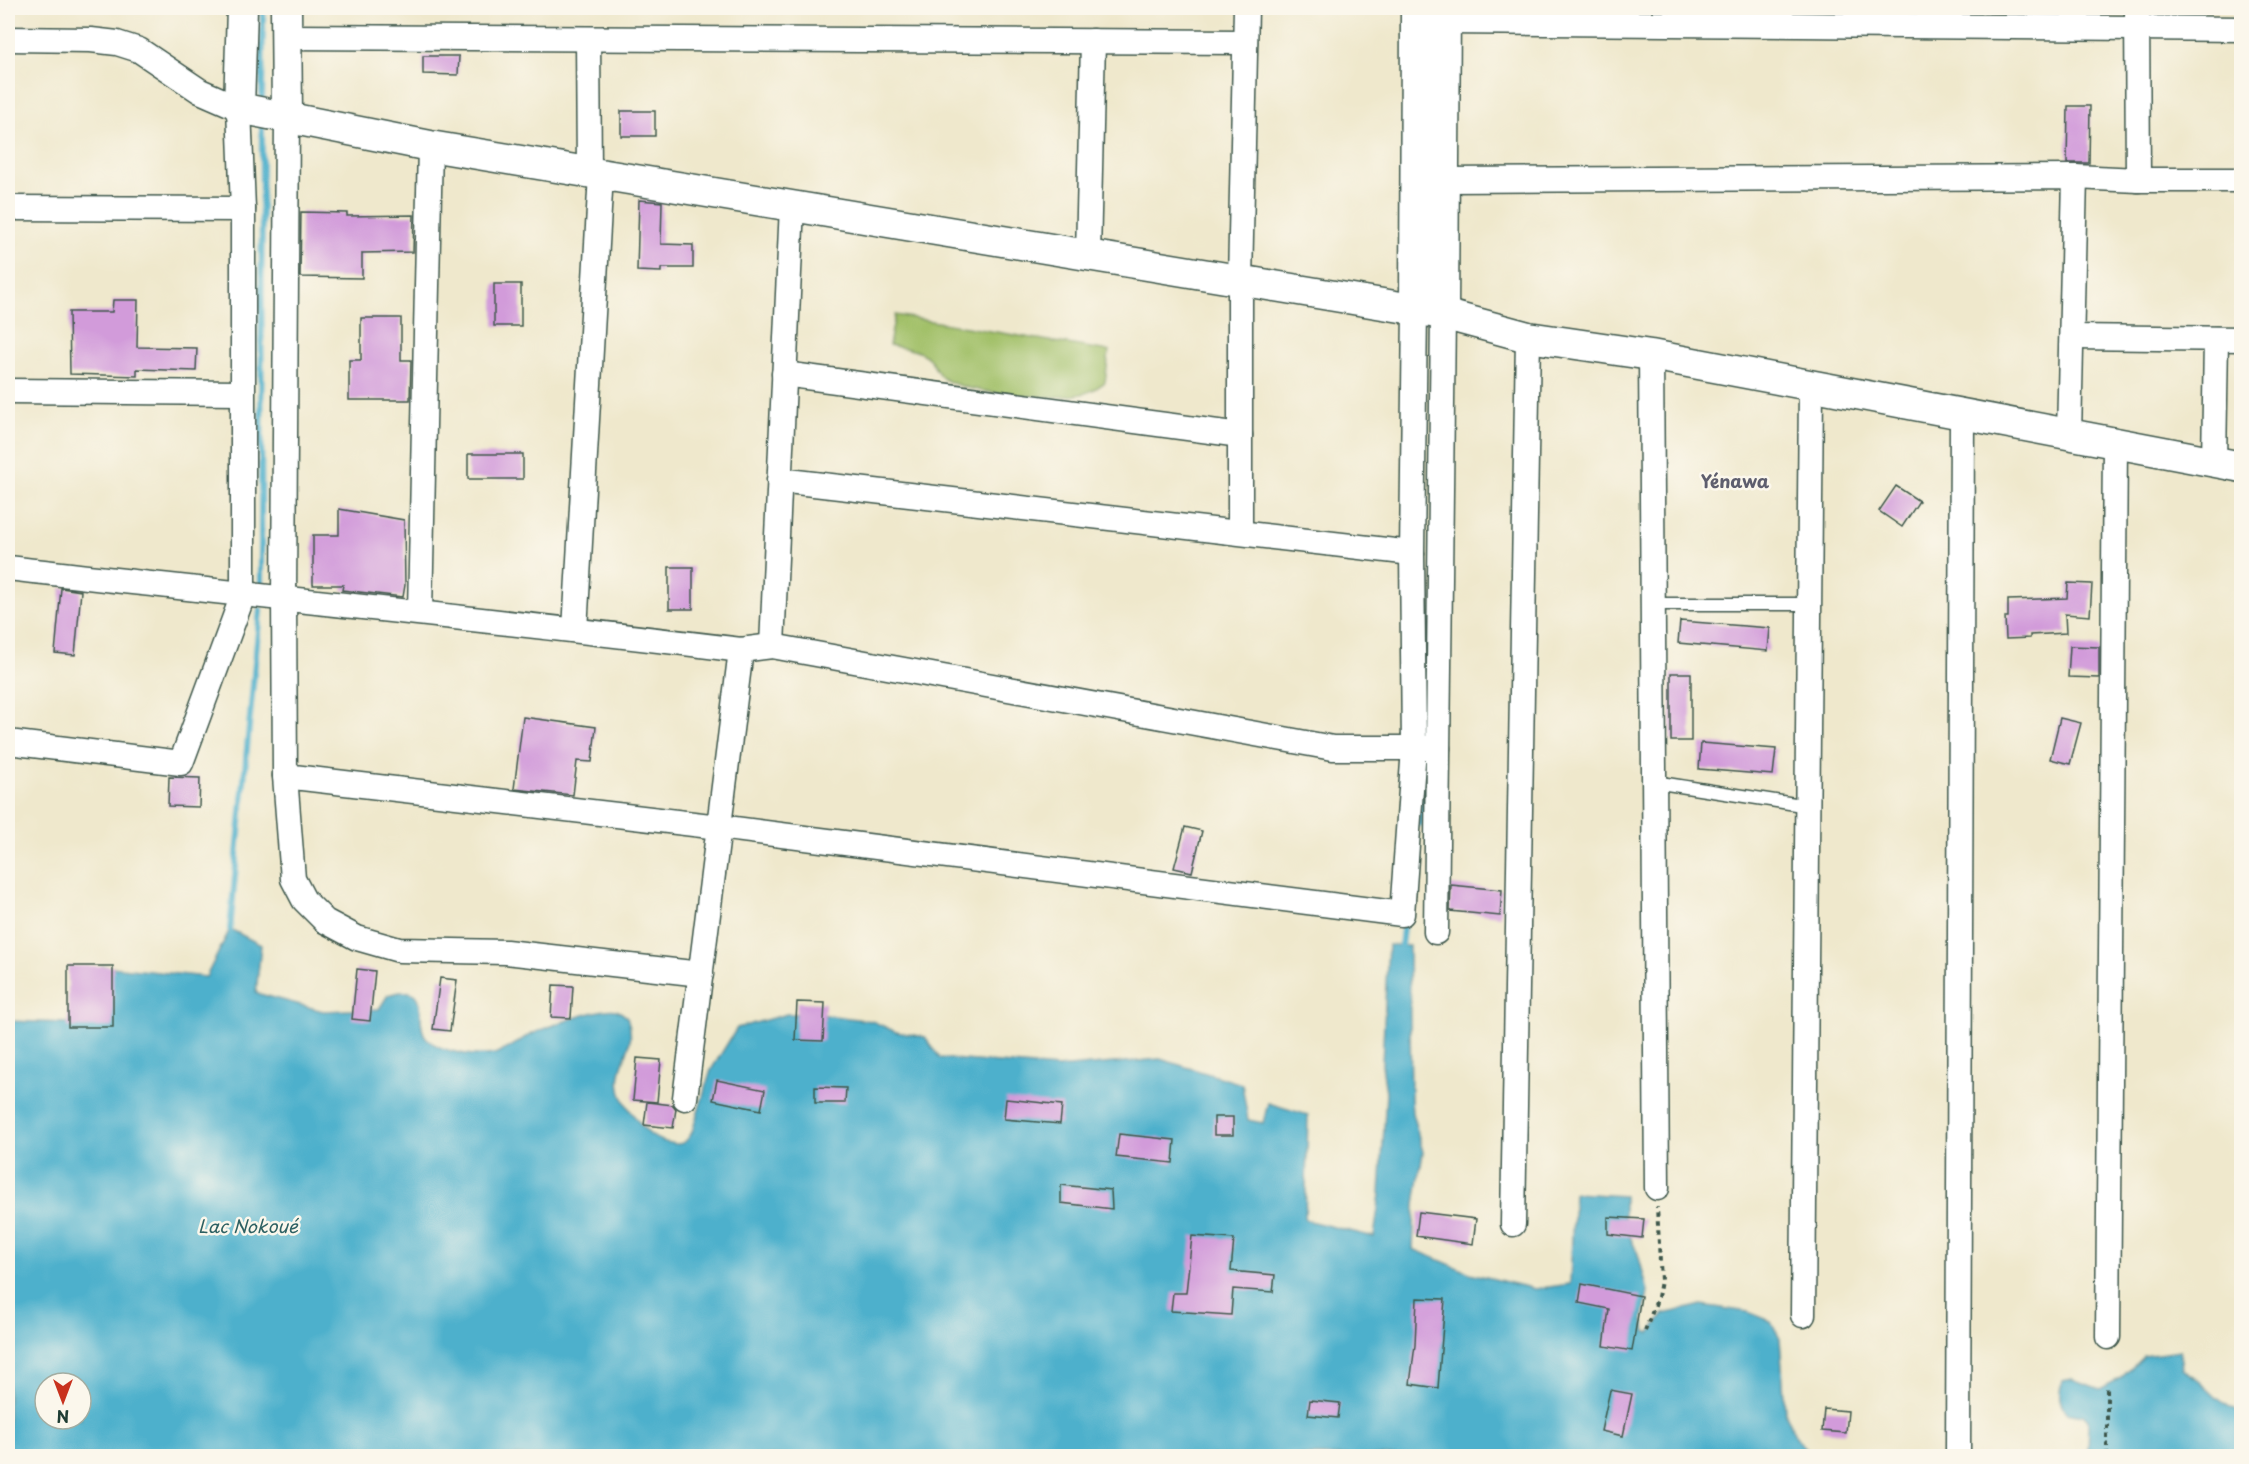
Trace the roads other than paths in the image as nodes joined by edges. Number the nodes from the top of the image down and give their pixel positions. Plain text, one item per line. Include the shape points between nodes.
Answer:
1 (242, 8) edge
2 (1246, 8) edge
3 (1416, 8) edge
4 (1445, 15) edge
5 (2137, 17) edge
6 (286, 22) edge
7 (2241, 29) edge
8 (8, 39) edge
9 (588, 39) junction
10 (1093, 41) junction
11 (1245, 42) junction
12 (240, 108) junction
13 (287, 116) junction
14 (430, 146) junction
15 (595, 173) junction
16 (2075, 177) junction
17 (1445, 180) junction
18 (2138, 180) junction
19 (2241, 180) edge
20 (792, 206) junction
21 (8, 208) edge
22 (243, 209) junction
23 (1088, 255) junction
24 (1240, 280) junction
25 (1429, 311) junction
26 (1528, 337) junction
27 (2072, 337) junction
28 (2216, 339) junction
29 (2241, 339) edge
30 (1651, 355) junction
31 (784, 374) junction
32 (1811, 386) junction
33 (8, 391) edge
34 (242, 393) junction
35 (1962, 414) junction
36 (1240, 435) junction
37 (2069, 435) junction
38 (2115, 443) junction
39 (2228, 465) edge
40 (779, 480) junction
41 (1239, 532) junction
42 (1412, 553) junction
43 (8, 568) edge
44 (243, 595) junction
45 (284, 598) junction
46 (1653, 604) junction
47 (1810, 604) junction
48 (420, 612) junction
49 (575, 630) junction
50 (772, 646) junction
51 (741, 650) junction
52 (8, 742) edge
53 (1426, 748) junction
54 (285, 776) junction
55 (1654, 782) junction
56 (1808, 806) junction
57 (719, 826) junction
58 (1436, 932) dead end
59 (701, 974) junction
60 (685, 1098) dead end
61 (1657, 1188) road end
62 (1514, 1224) dead end
63 (1803, 1315) dead end
64 (2108, 1336) dead end
65 (1958, 1455) edge

1 - 12 street
2 - 11 street
3 - 25 street
4 - 5 street
4 - 17 street
5 - 7 street
5 - 18 street
6 - 9 street
6 - 13 street
8 - 12 street via 91,40 139,50 200,91
9 - 10 street
9 - 15 street
10 - 11 street
10 - 23 street
11 - 24 street
12 - 13 street
12 - 22 street
13 - 14 street
13 - 45 street
14 - 15 street
14 - 48 street
15 - 20 street
15 - 49 street
16 - 17 street
16 - 18 street
16 - 27 street
17 - 25 street
18 - 19 street
20 - 23 street
20 - 31 street
21 - 22 street
22 - 34 street
23 - 24 street
24 - 25 street
24 - 36 street
25 - 26 street
25 - 42 street
25 - 53 street
26 - 30 street
26 - 62 street
27 - 28 street
27 - 37 street
28 - 29 street
28 - 39 street
30 - 32 street
30 - 46 street
31 - 36 street
31 - 40 street
32 - 35 street
32 - 47 street
33 - 34 street
34 - 44 street
35 - 37 street
35 - 65 street
36 - 41 street
37 - 38 street
38 - 39 street
38 - 64 street
40 - 41 street
40 - 50 street
41 - 42 street
42 - 53 street
43 - 44 street
44 - 45 street
44 - 52 street via 181,763
45 - 48 street
45 - 54 street
46 - 47 lane
46 - 55 street
47 - 56 street
48 - 49 street
49 - 51 street
50 - 51 street
50 - 53 street via 1333,748
51 - 57 street
53 - 57 street via 1402,914
53 - 58 street
54 - 57 street
54 - 59 street via 293,879 304,900 325,921 357,938 399,950 506,952
55 - 56 lane
55 - 61 street
56 - 63 street
57 - 59 street
59 - 60 street

